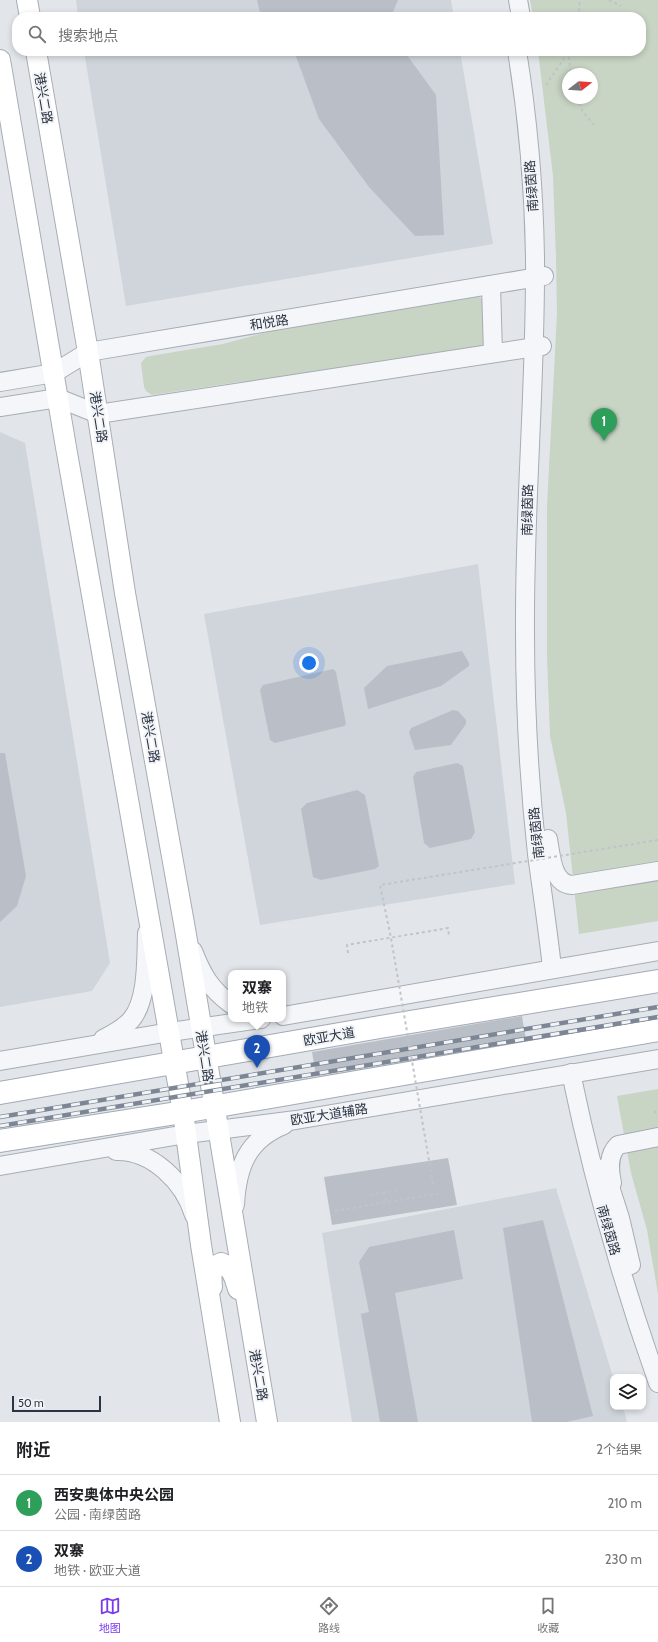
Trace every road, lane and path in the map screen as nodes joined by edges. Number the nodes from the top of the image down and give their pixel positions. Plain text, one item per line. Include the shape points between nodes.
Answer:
1 (27, 0) edge
2 (508, 0) edge
3 (518, 0) edge
4 (580, 0) edge
5 (609, 0) edge
6 (621, 6) dead end
7 (29, 12) edge
8 (510, 12) edge
9 (520, 12) edge
10 (579, 12) edge
11 (37, 56) edge
12 (518, 56) edge
13 (527, 56) edge
14 (565, 56) edge
15 (569, 56) edge
16 (0, 60) edge
17 (570, 68) edge
18 (546, 85) dead end
19 (579, 104) edge
20 (594, 125) dead end
21 (539, 276) junction
22 (491, 285) junction
23 (538, 347) junction
24 (88, 352) junction
25 (493, 353) junction
26 (54, 373) junction
27 (0, 382) edge
28 (58, 398) junction
29 (0, 407) edge
30 (98, 414) junction
31 (548, 839) junction
32 (658, 840) edge
33 (136, 842) junction
34 (174, 869) junction
35 (658, 871) edge
36 (147, 902) junction
37 (185, 929) junction
38 (449, 936) dead end
39 (391, 938) junction
40 (658, 951) edge
41 (348, 953) dead end
42 (557, 968) junction
43 (658, 981) edge
44 (228, 1001) edge
45 (286, 1015) edge
46 (241, 1022) edge
47 (200, 1028) junction
48 (658, 1030) edge
49 (170, 1032) junction
50 (76, 1048) junction
51 (205, 1057) junction
52 (658, 1059) edge
53 (0, 1061) edge
54 (174, 1063) junction
55 (576, 1072) junction
56 (0, 1093) edge
57 (213, 1106) junction
58 (654, 1111) dead end
59 (183, 1112) junction
60 (658, 1115) edge
61 (296, 1120) junction
62 (218, 1130) junction
63 (186, 1134) junction
64 (658, 1137) edge
65 (0, 1141) edge
66 (89, 1151) junction
67 (0, 1166) edge
68 (433, 1184) dead end
69 (397, 1190) dead end
70 (384, 1192) junction
71 (441, 1193) dead end
72 (370, 1195) dead end
73 (386, 1202) junction
74 (335, 1211) dead end
75 (620, 1218) junction
76 (236, 1240) junction
77 (201, 1245) junction
78 (216, 1336) junction
79 (253, 1342) junction
80 (658, 1354) edge
81 (658, 1383) edge
82 (230, 1422) edge
83 (267, 1422) edge

1 - 7 main road
2 - 8 street
3 - 9 street
4 - 10 path
5 - 6 path
11 - 24 main road, 港兴二路
12 - 21 street, 南绿茵路 via 526,117
13 - 21 street, 南绿茵路 via 538,158
14 - 18 path
15 - 17 path
16 - 26 main road
19 - 20 path
21 - 22 street, 和悦路
21 - 23 street, 南绿茵路
22 - 24 street, 和悦路
22 - 25 street
23 - 25 street
23 - 31 street, 南绿茵路 via 534,646 540,761
23 - 42 street, 南绿茵路 via 527,496 525,640 537,853
24 - 26 street, 和悦路
24 - 30 main road, 港兴二路
25 - 30 street
26 - 27 street, 和悦路
26 - 28 main road
28 - 29 street
28 - 30 street
28 - 33 main road
30 - 34 main road, 港兴二路 via 125,593
31 - 35 street via 553,866 558,877 567,885
31 - 42 street, 南绿茵路
32 - 39 path, bridge via 380,885
33 - 34 main road via 155,901 162,906 171,902
33 - 36 main road
34 - 37 main road, 港兴二路
36 - 49 main road
36 - 50 street via 144,983 140,1005 132,1020 120,1030
37 - 44 street via 198,966 206,980
37 - 47 main road, 港兴二路
38 - 39 path via 448,928
39 - 41 path via 347,945
39 - 68 path, bridge
40 - 42 street
42 - 45 street
43 - 51 main road, 欧亚大道
46 - 47 street
47 - 49 street
47 - 51 main road, 港兴二路
48 - 57 main road
49 - 50 street
49 - 54 main road
50 - 53 street
51 - 54 main road, 欧亚大道
51 - 57 main road, 港兴二路
52 - 55 street, 欧亚大道辅路
54 - 56 main road, 欧亚大道
54 - 59 main road
55 - 61 street, 欧亚大道辅路
55 - 75 street, 南绿茵路
55 - 81 street, 南绿茵路 via 599,1196 629,1298
57 - 59 main road
57 - 62 main road, 港兴二路
58 - 60 path
59 - 63 main road
59 - 65 main road
61 - 62 street, 欧亚大道辅路
61 - 76 street via 272,1130 259,1139 249,1150 242,1164 235,1195
62 - 63 street, 欧亚大道辅路
62 - 76 main road, 港兴二路
63 - 66 street, 欧亚大道辅路
63 - 77 main road
64 - 75 street via 618,1145 614,1149 610,1165
66 - 67 street, 欧亚大道辅路
66 - 77 street via 121,1150 155,1162 180,1188 191,1204
69 - 70 path
70 - 72 path
70 - 73 path
71 - 73 path
73 - 74 path
75 - 80 street, 南绿茵路 via 637,1294
76 - 79 main road, 港兴二路
77 - 78 main road
78 - 79 main road via 212,1271 221,1263 229,1267 235,1277
78 - 82 main road
79 - 83 main road, 港兴二路

